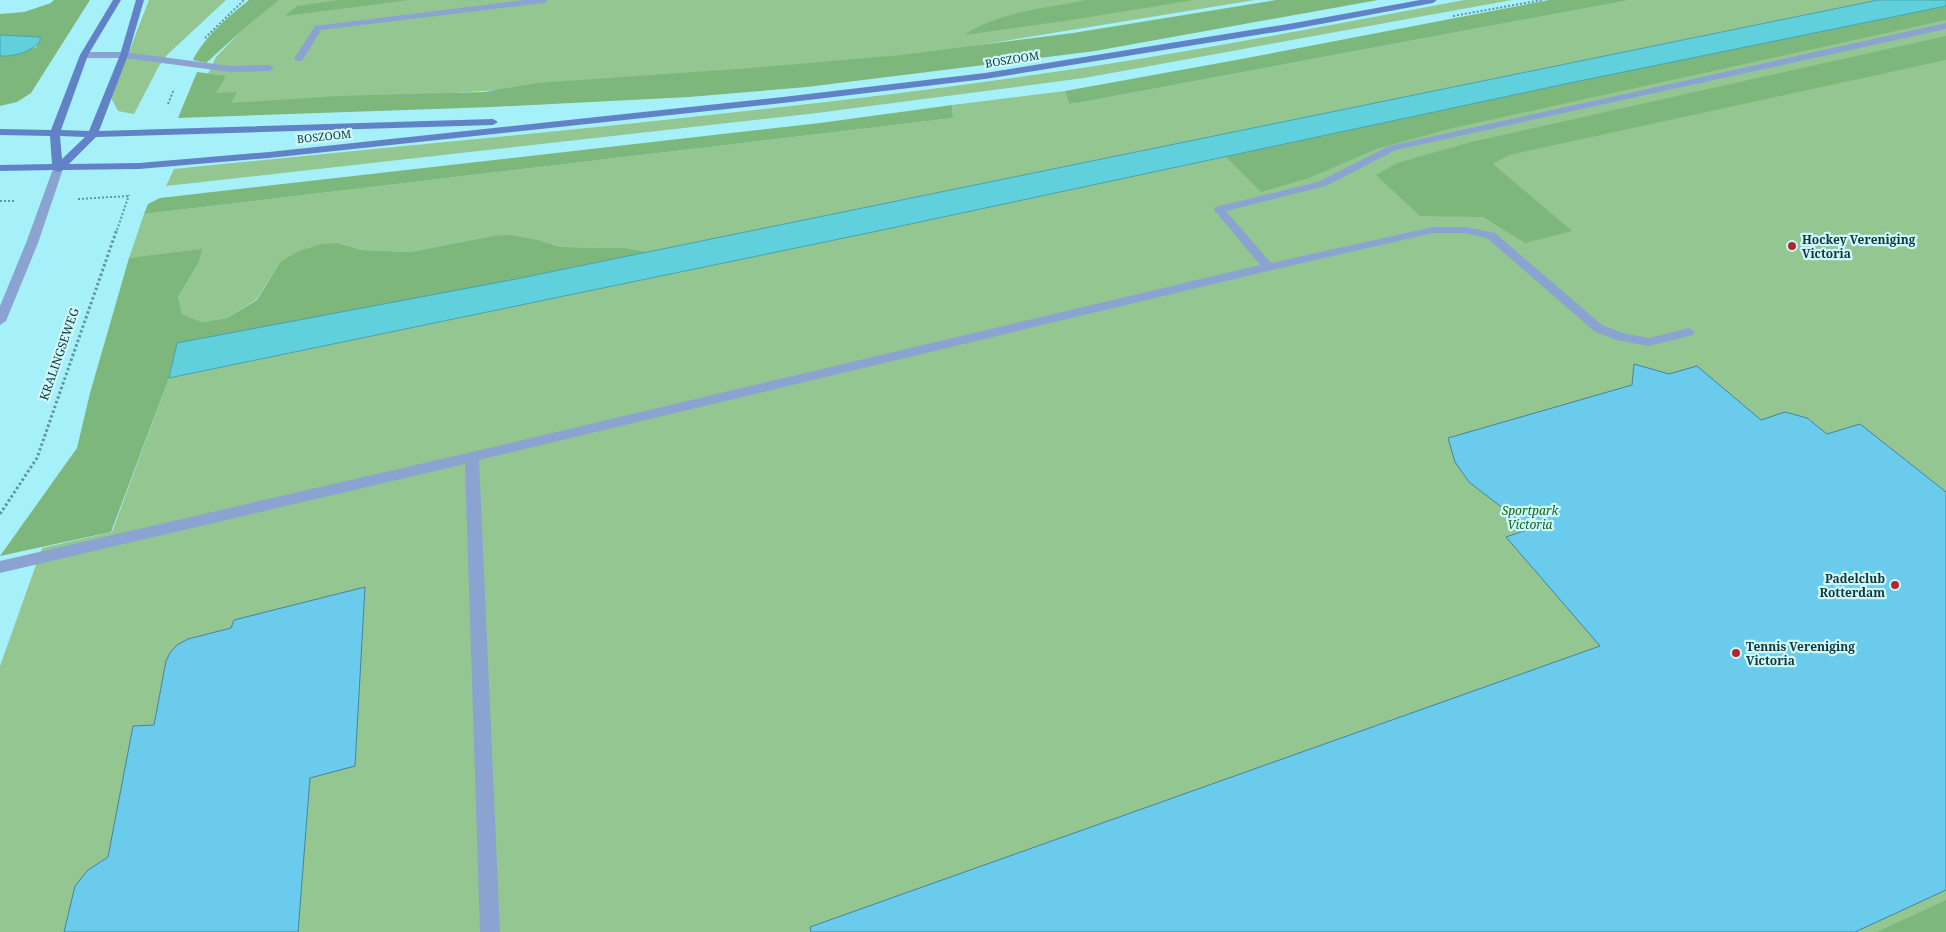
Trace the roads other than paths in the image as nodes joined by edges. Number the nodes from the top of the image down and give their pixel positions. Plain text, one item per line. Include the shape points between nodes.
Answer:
1 (117, 0) edge
2 (140, 0) edge
3 (544, 0) edge
4 (1433, 0) edge
5 (1946, 26) edge
6 (84, 55) junction
7 (124, 55) junction
8 (299, 60) dead end
9 (269, 68) dead end
10 (592, 119) junction
11 (0, 132) edge
12 (55, 134) junction
13 (93, 134) junction
14 (0, 168) edge
15 (58, 169) junction
16 (1268, 267) junction
17 (0, 321) edge
18 (1689, 332) dead end
19 (472, 458) junction
20 (0, 567) edge
21 (490, 932) edge

1 - 6 main road
2 - 7 main road
3 - 8 street via 318,28
4 - 10 main road, BOSZOOM via 985,76
5 - 16 street via 1393,148 1322,184 1219,209
6 - 7 street
6 - 12 main road
7 - 9 street via 230,69
7 - 13 main road
10 - 13 main road, BOSZOOM
10 - 15 main road, BOSZOOM via 269,155
11 - 12 main road, BOSZOOM
12 - 13 main road, BOSZOOM
12 - 15 main road
13 - 15 main road
14 - 15 main road
15 - 17 street
16 - 18 street via 1433,230 1465,230 1491,235 1598,328 1620,337 1649,342
16 - 19 street
19 - 20 street
19 - 21 street

